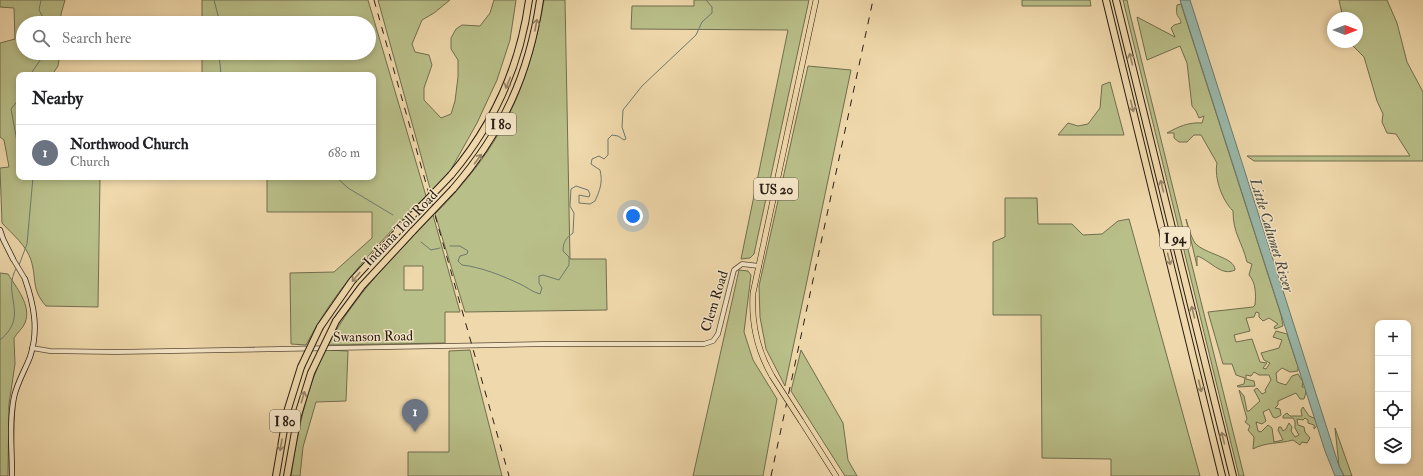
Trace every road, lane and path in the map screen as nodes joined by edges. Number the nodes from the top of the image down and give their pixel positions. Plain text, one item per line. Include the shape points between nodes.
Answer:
1 (529, 0) edge
2 (540, 0) edge
3 (816, 0) edge
4 (1106, 0) edge
5 (1116, 0) edge
6 (0, 230) edge
7 (13, 259) joint
8 (759, 266) junction
9 (25, 279) joint
10 (713, 341) joint
11 (32, 348) junction
12 (12, 476) edge
13 (276, 476) edge
14 (287, 476) edge
15 (836, 476) edge
16 (1222, 476) edge
17 (1233, 476) edge

1 -> 13 highway, Indiana Toll Road / I 80, bridge via 517,57 503,95 484,131 451,175 352,281 320,327 301,367 287,412
14 -> 2 highway, Indiana Toll Road / I 80, bridge via 298,415 311,372 336,321 362,286 454,189 482,154 514,98 528,59
3 - 8 main road, US 20
4 -> 16 highway, I 94
17 -> 5 highway, I 94
6 - 7 main road
7 - 9 street
8 - 10 street, Clem Road via 742,264 734,270 719,331
8 - 15 main road, US 20, bridge via 753,293 753,325 759,350 772,376
9 - 11 main road via 32,297 34,316
10 - 11 street, Swanson Road via 704,344 544,344 116,352 50,351
11 - 12 main road via 14,395

